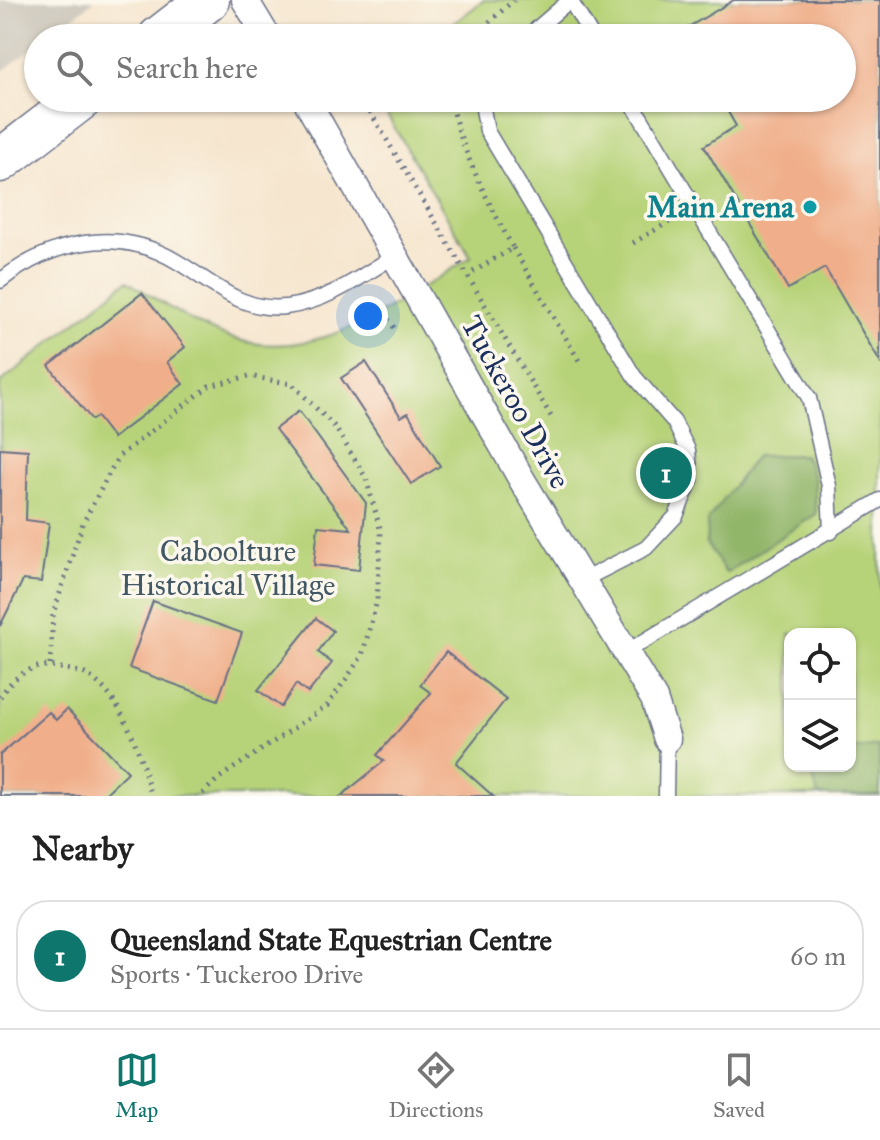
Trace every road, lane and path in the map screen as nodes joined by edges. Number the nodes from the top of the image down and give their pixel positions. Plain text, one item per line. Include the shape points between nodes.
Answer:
1 (208, 0) edge
2 (245, 0) edge
3 (514, 0) edge
4 (570, 0) edge
5 (177, 24) edge
6 (260, 24) edge
7 (487, 24) edge
8 (542, 24) edge
9 (585, 24) edge
10 (64, 112) edge
11 (313, 112) edge
12 (370, 112) edge
13 (453, 112) edge
14 (484, 112) edge
15 (637, 112) edge
16 (0, 161) edge
17 (513, 248) junction
18 (396, 255) junction
19 (468, 275) junction
20 (0, 281) edge
21 (581, 364) dead end
22 (552, 418) dead end
23 (880, 500) edge
24 (831, 532) junction
25 (583, 580) junction
26 (626, 652) junction
27 (50, 665) junction
28 (0, 697) edge
29 (667, 739) joint
30 (151, 796) edge
31 (200, 796) edge
32 (666, 796) edge

1 - 5 main road
2 - 6 street
3 - 7 path
4 - 8 lane
4 - 9 lane
10 - 16 main road
11 - 18 street, Tuckeroo Drive
12 - 19 path
13 - 17 path via 478,182
14 - 25 lane via 487,131 634,376 674,422 688,450 691,480 676,516 646,548
15 - 24 lane via 809,398 829,486
17 - 19 path
17 - 21 path
18 - 20 lane via 341,288 283,307 239,301 177,262 130,243 98,240 63,245
18 - 25 street, Tuckeroo Drive
19 - 22 path
23 - 24 lane
24 - 26 lane
25 - 26 street, Tuckeroo Drive
26 - 29 street, Tuckeroo Drive via 654,699
27 - 28 path via 27,669
27 - 30 path via 86,674 117,705 141,751
27 - 31 path via 53,614 83,523 118,457 209,386 249,376 292,384 335,427 366,478 381,532 377,601 362,656 327,706
29 - 32 lane

